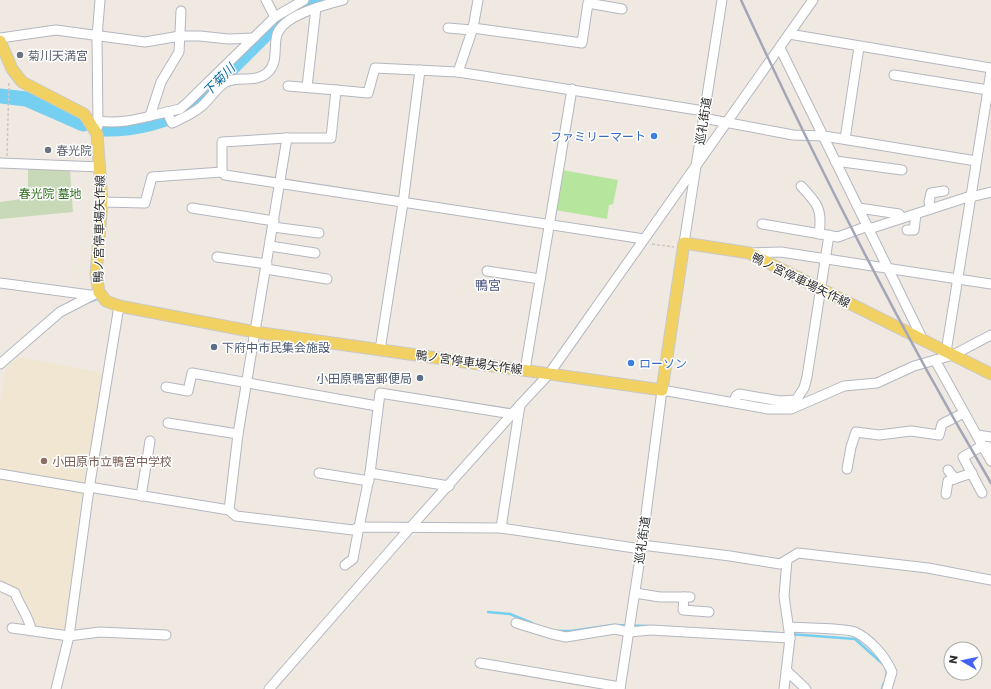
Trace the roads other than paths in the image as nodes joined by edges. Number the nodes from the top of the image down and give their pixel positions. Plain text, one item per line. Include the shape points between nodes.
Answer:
1 (100, 0) edge
2 (266, 0) edge
3 (304, 0) edge
4 (343, 0) edge
5 (478, 0) edge
6 (722, 0) edge
7 (814, 0) edge
8 (316, 8) junction
9 (622, 10) dead end
10 (181, 11) dead end
11 (275, 17) junction
12 (448, 28) dead end
13 (472, 29) junction
14 (789, 34) junction
15 (97, 36) junction
16 (180, 36) junction
17 (0, 38) edge
18 (254, 38) junction
19 (0, 41) edge
20 (859, 46) junction
21 (780, 48) junction
22 (420, 70) junction
23 (991, 70) edge
24 (458, 72) junction
25 (894, 75) dead end
26 (288, 86) dead end
27 (989, 86) edge
28 (307, 87) junction
29 (572, 89) junction
30 (336, 90) junction
31 (167, 112) junction
32 (704, 115) junction
33 (988, 115) edge
34 (150, 116) junction
35 (99, 122) junction
36 (728, 122) junction
37 (97, 134) junction
38 (824, 136) junction
39 (288, 138) junction
40 (844, 139) junction
41 (835, 161) junction
42 (976, 161) junction
43 (4, 163) edge
44 (100, 167) junction
45 (695, 167) junction
46 (902, 170) dead end
47 (222, 172) junction
48 (281, 183) junction
49 (801, 186) dead end
50 (944, 191) dead end
51 (991, 192) edge
52 (971, 197) junction
53 (102, 202) junction
54 (403, 203) junction
55 (192, 208) dead end
56 (859, 208) junction
57 (931, 209) junction
58 (916, 214) junction
59 (902, 218) junction
60 (274, 224) junction
61 (762, 224) dead end
62 (549, 225) junction
63 (869, 227) junction
64 (907, 230) dead end
65 (319, 233) dead end
66 (819, 234) junction
67 (829, 235) junction
68 (643, 240) junction
69 (684, 245) junction
70 (270, 246) junction
71 (315, 253) dead end
72 (749, 253) junction
73 (218, 256) dead end
74 (826, 259) junction
75 (267, 266) junction
76 (889, 269) junction
77 (487, 271) dead end
78 (327, 279) dead end
79 (540, 279) junction
80 (957, 280) junction
81 (0, 283) edge
82 (991, 284) edge
83 (821, 289) junction
84 (94, 293) junction
85 (119, 306) junction
86 (255, 332) junction
87 (991, 335) edge
88 (922, 340) junction
89 (380, 350) junction
90 (950, 353) junction
91 (935, 360) junction
92 (0, 364) edge
93 (525, 370) junction
94 (549, 374) junction
95 (991, 374) edge
96 (246, 384) junction
97 (166, 387) dead end
98 (662, 390) junction
99 (734, 402) junction
100 (521, 404) junction
101 (377, 406) junction
102 (964, 413) junction
103 (512, 414) junction
104 (168, 423) dead end
105 (238, 434) junction
106 (977, 435) junction
107 (991, 437) edge
108 (150, 440) dead end
109 (987, 446) edge
110 (991, 461) edge
111 (847, 469) dead end
112 (948, 470) dead end
113 (318, 473) dead end
114 (972, 473) junction
115 (0, 474) edge
116 (370, 477) junction
117 (954, 479) junction
118 (449, 486) junction
119 (89, 488) junction
120 (982, 493) dead end
121 (946, 494) dead end
122 (141, 496) junction
123 (229, 510) junction
124 (359, 527) junction
125 (501, 528) junction
126 (409, 529) junction
127 (641, 547) junction
128 (786, 560) junction
129 (345, 565) dead end
130 (991, 580) edge
131 (0, 586) edge
132 (635, 593) junction
133 (709, 612) dead end
134 (516, 623) dead end
135 (790, 627) junction
136 (12, 628) dead end
137 (31, 630) junction
138 (629, 632) junction
139 (166, 635) dead end
140 (69, 636) junction
141 (790, 638) junction
142 (480, 663) dead end
143 (787, 671) junction
144 (620, 688) edge
145 (56, 689) edge
146 (269, 689) edge
147 (784, 689) edge
148 (806, 689) edge
149 (887, 689) edge

1 - 15 street
2 - 11 street
3 - 11 street
4 - 8 street
5 - 13 street
6 - 32 street, 巡礼街道
7 - 14 street
8 - 28 street
8 - 31 street via 288,22 278,32 276,53 271,69 265,74 258,78 225,82 193,113 172,123
9 - 13 street via 588,3 582,43
10 - 16 street
11 - 18 street
12 - 13 street
13 - 24 street
14 - 20 street
14 - 21 street
15 - 16 street via 145,42
15 - 17 street via 56,30
15 - 35 street
16 - 18 street
16 - 34 street via 179,52 161,82
18 - 31 street via 189,102 180,109
19 - 37 main road, 鴨ノ宮停車場矢作線 via 12,69 22,82 84,114
20 - 23 street
20 - 40 street
21 - 36 street
21 - 38 street
22 - 24 street
22 - 30 street via 376,68 368,93
22 - 54 street
23 - 27 street
24 - 29 street
25 - 27 street
26 - 28 street
27 - 33 street
28 - 30 street
29 - 32 street
29 - 62 street
30 - 39 street via 331,138
31 - 34 street
32 - 36 street
32 - 45 street, 巡礼街道
33 - 42 street
34 - 35 street via 126,122
35 - 37 street
36 - 38 street via 792,135
36 - 45 street
37 - 44 main road, 鴨ノ宮停車場矢作線
38 - 40 street
38 - 41 street
39 - 47 street via 222,142
39 - 48 street
40 - 42 street
41 - 46 street
41 - 56 street
42 - 52 street
43 - 44 street
44 - 53 main road, 鴨ノ宮停車場矢作線
45 - 68 street
45 - 69 street, 巡礼街道
47 - 48 street via 225,175
47 - 53 street via 152,177 145,203
48 - 54 street
48 - 60 street
49 - 66 street via 816,202 821,220
50 - 57 street via 931,193
51 - 52 street
52 - 57 street
52 - 80 street
53 - 84 main road, 鴨ノ宮停車場矢作線
54 - 62 street
54 - 89 street
55 - 60 street
56 - 59 street via 899,214
56 - 63 street
57 - 58 street
58 - 59 street
58 - 64 street via 914,230
59 - 63 street
60 - 65 street
60 - 70 street
61 - 66 street
62 - 68 street
62 - 79 street
63 - 67 street via 838,237
63 - 76 street
66 - 67 street
67 - 74 street
68 - 94 street
69 - 72 main road, 鴨ノ宮停車場矢作線
69 - 98 main road
70 - 71 street
70 - 75 street
72 - 74 street via 782,252
72 - 83 main road, 鴨ノ宮停車場矢作線
73 - 75 street
74 - 76 street
74 - 83 street
75 - 78 street
75 - 86 street
76 - 80 street
76 - 88 street
77 - 79 street
79 - 93 street
80 - 82 street
80 - 90 street
81 - 84 street
83 - 88 main road, 鴨ノ宮停車場矢作線
83 - 99 street via 807,377 799,397 796,400 780,402 739,394
84 - 85 main road, 鴨ノ宮停車場矢作線
84 - 92 street via 60,312
85 - 86 main road, 鴨ノ宮停車場矢作線
85 - 119 street
86 - 89 main road, 鴨ノ宮停車場矢作線
86 - 96 street
87 - 90 street
88 - 90 main road, 鴨ノ宮停車場矢作線
89 - 93 main road, 鴨ノ宮停車場矢作線
90 - 91 street
90 - 95 main road, 鴨ノ宮停車場矢作線
91 - 99 street via 914,366 877,383 844,386 791,409 782,410
91 - 102 street
93 - 94 main road, 鴨ノ宮停車場矢作線
94 - 98 main road, 鴨ノ宮停車場矢作線
94 - 100 street
96 - 97 street via 192,373 188,391
96 - 101 street
96 - 105 street
98 - 99 street
98 - 127 street, 巡礼街道
100 - 103 street
100 - 125 street
101 - 103 street via 380,393
101 - 116 street
102 - 106 street
102 - 111 street via 942,424 939,435 911,431 879,435 856,432
103 - 118 street
104 - 105 street
105 - 123 street
106 - 107 street
106 - 109 street
108 - 122 street
109 - 110 street
109 - 114 street via 964,457
112 - 117 street
113 - 116 street
114 - 117 street
114 - 120 street
115 - 119 street
116 - 118 street
116 - 124 street
117 - 121 street via 948,481
118 - 126 street
119 - 122 street
119 - 140 street
122 - 123 street
123 - 124 street via 236,516 353,530
124 - 126 street
124 - 129 street via 353,559
125 - 126 street
125 - 127 street
126 - 146 street
127 - 128 street via 780,564
127 - 132 street, 巡礼街道
128 - 130 street via 798,553 928,568
128 - 135 street via 784,596
131 - 137 street via 15,593 29,618
132 - 133 street via 660,597 687,597 683,610
132 - 138 street, 巡礼街道
134 - 138 street via 566,637 615,630
135 - 141 street
135 - 149 street via 854,631 873,645 888,663 892,672
136 - 137 street
137 - 140 street
138 - 141 street via 651,630
138 - 144 street, 巡礼街道
139 - 140 street via 100,632
140 - 145 street
141 - 143 street
142 - 144 street
143 - 147 street
143 - 148 street

